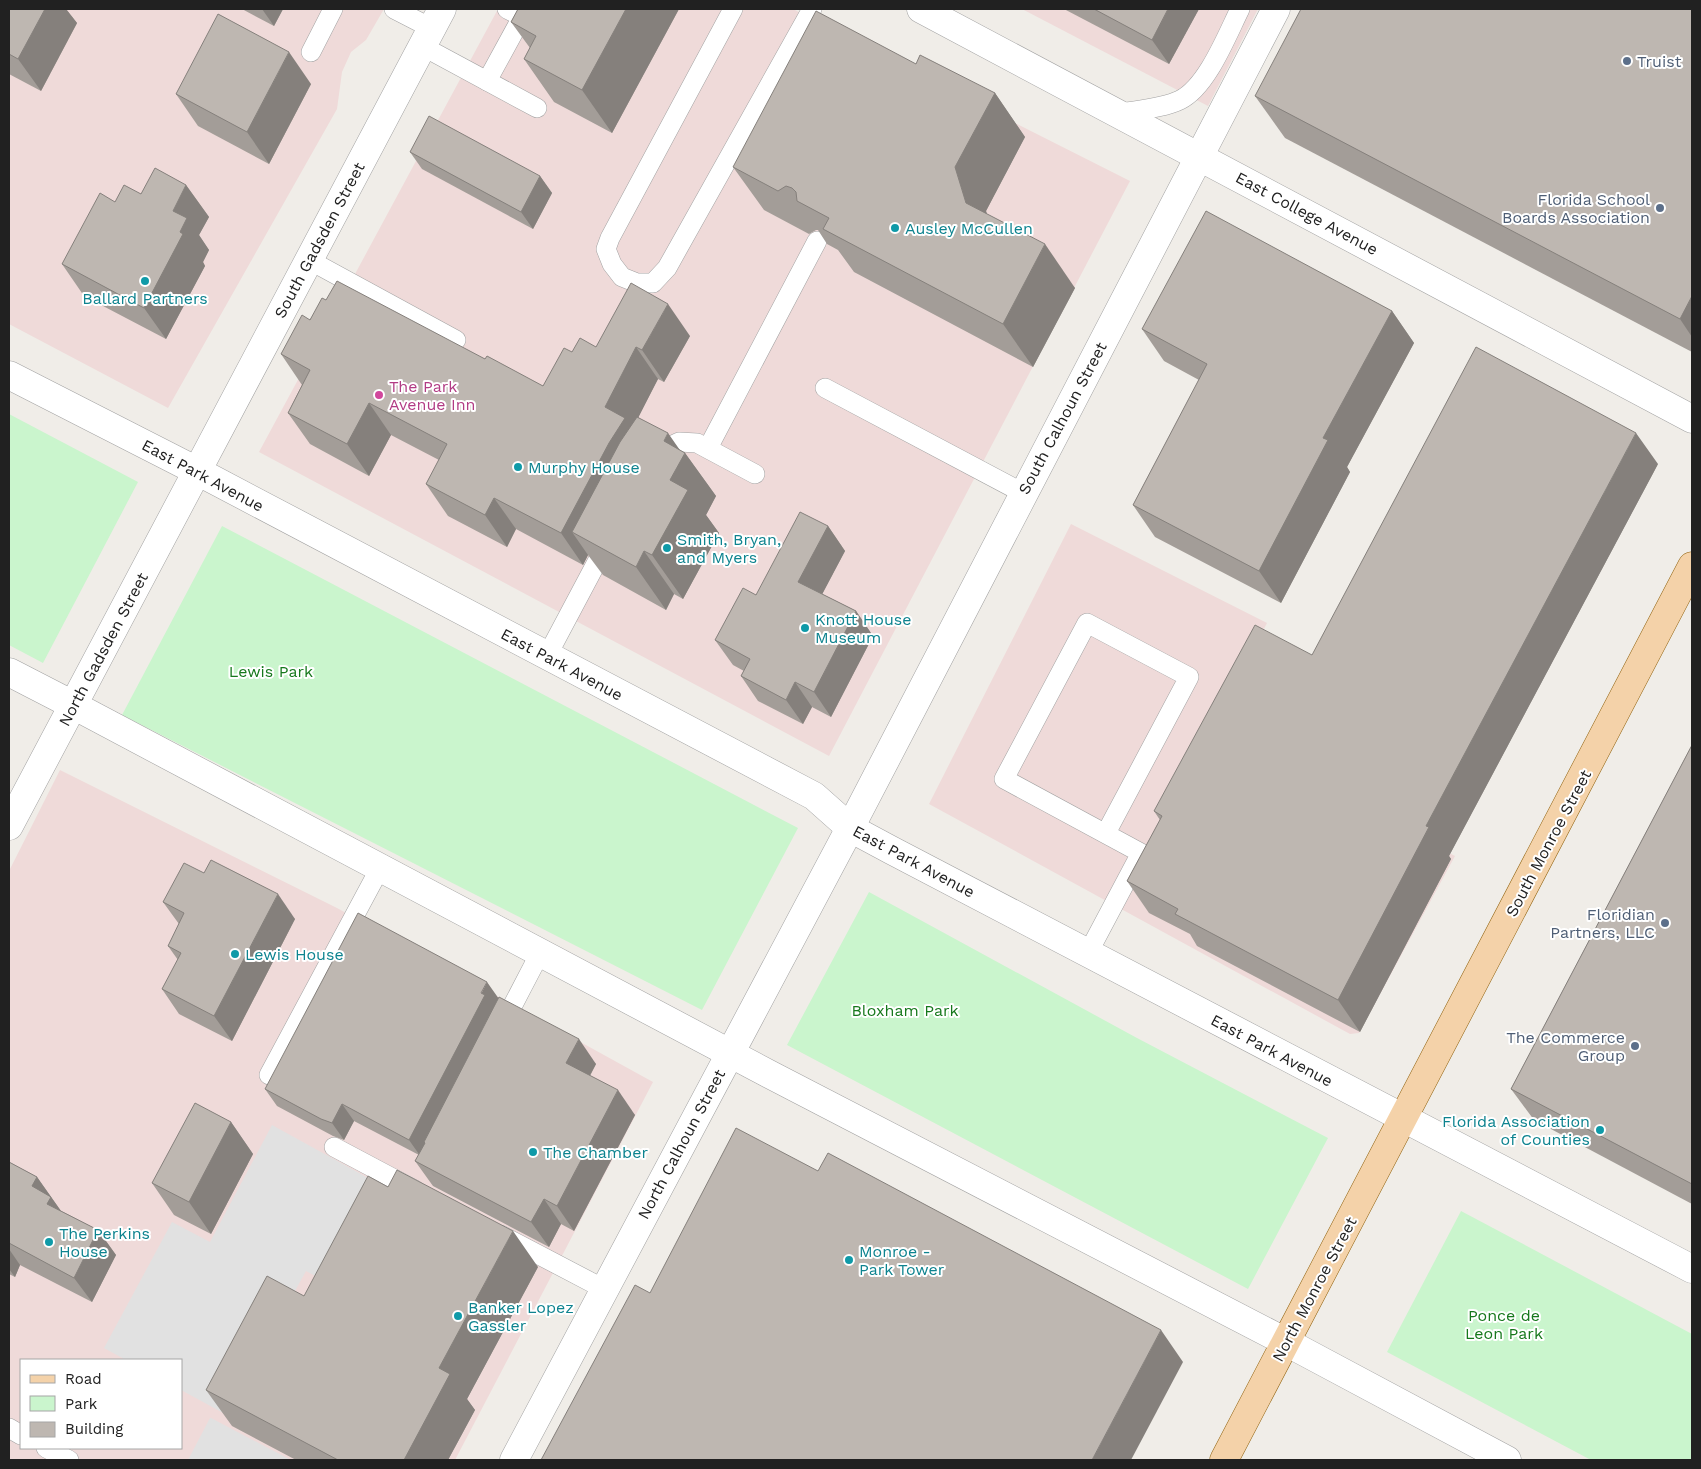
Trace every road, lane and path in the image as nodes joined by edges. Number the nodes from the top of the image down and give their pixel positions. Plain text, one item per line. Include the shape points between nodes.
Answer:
1 (333, 9) edge
2 (394, 9) edge
3 (507, 9) edge
4 (733, 9) edge
5 (812, 9) edge
6 (921, 9) edge
7 (1240, 9) edge
8 (1276, 9) edge
9 (432, 28) edge
10 (311, 52) dead end
11 (487, 81) junction
12 (537, 108) edge
13 (1120, 114) junction
14 (1199, 156) junction
15 (817, 242) edge
16 (309, 260) junction
17 (456, 340) dead end
18 (9, 375) edge
19 (825, 388) dead end
20 (1692, 418) edge
21 (708, 448) junction
22 (197, 471) junction
23 (646, 473) edge
24 (755, 474) dead end
25 (1024, 493) junction
26 (614, 530) edge
27 (1692, 566) edge
28 (547, 656) junction
29 (9, 672) edge
30 (73, 705) junction
31 (9, 826) edge
32 (850, 828) junction
33 (1106, 833) junction
34 (380, 868) junction
35 (540, 953) junction
36 (1088, 954) junction
37 (496, 1038) edge
38 (730, 1053) junction
39 (269, 1075) dead end
40 (1403, 1119) junction
41 (334, 1147) dead end
42 (425, 1174) edge
43 (416, 1191) junction
44 (433, 1200) edge
45 (485, 1227) edge
46 (1692, 1269) edge
47 (604, 1289) junction
48 (1286, 1342) junction
49 (9, 1428) edge
50 (20, 1434) edge
51 (48, 1449) edge
52 (69, 1460) edge
53 (514, 1460) edge
54 (1224, 1460) edge
55 (1507, 1460) edge

1 - 10 lane
2 - 9 lane
3 - 11 lane via 522,17
4 - 5 lane via 606,249 622,277 637,283 653,283 667,268
6 - 13 street, East College Avenue
7 - 13 lane via 1202,82 1180,100
8 - 14 street, South Calhoun Street
9 - 11 lane
9 - 16 street, South Gadsden Street
11 - 12 lane
13 - 14 street, East College Avenue
14 - 20 street, East College Avenue
14 - 25 street, South Calhoun Street
15 - 21 lane
16 - 17 lane
16 - 22 street, South Gadsden Street
18 - 22 street, East Park Avenue
19 - 25 lane
21 - 23 lane via 697,442 679,442 660,452
21 - 24 lane
22 - 28 street, East Park Avenue
22 - 30 street, North Gadsden Street
25 - 32 street, South Calhoun Street
26 - 28 lane
27 - 40 main road, South Monroe Street
28 - 32 street, East Park Avenue via 814,796
29 - 30 street
30 - 31 street, North Gadsden Street
30 - 34 street
32 - 36 street, East Park Avenue
32 - 38 street, North Calhoun Street
33 - 33 lane via 1189,677 1086,623 1004,780
33 - 36 lane via 1142,853
34 - 35 street
34 - 39 lane
35 - 37 lane
35 - 38 street
36 - 40 street, East Park Avenue
38 - 47 street, North Calhoun Street
38 - 48 street
40 - 46 street, East Park Avenue
40 - 48 main road, North Monroe Street
41 - 43 lane
42 - 43 lane
43 - 44 lane
45 - 47 lane
47 - 53 street, North Calhoun Street
48 - 54 main road, North Monroe Street
48 - 55 street
49 - 50 lane
51 - 52 lane

